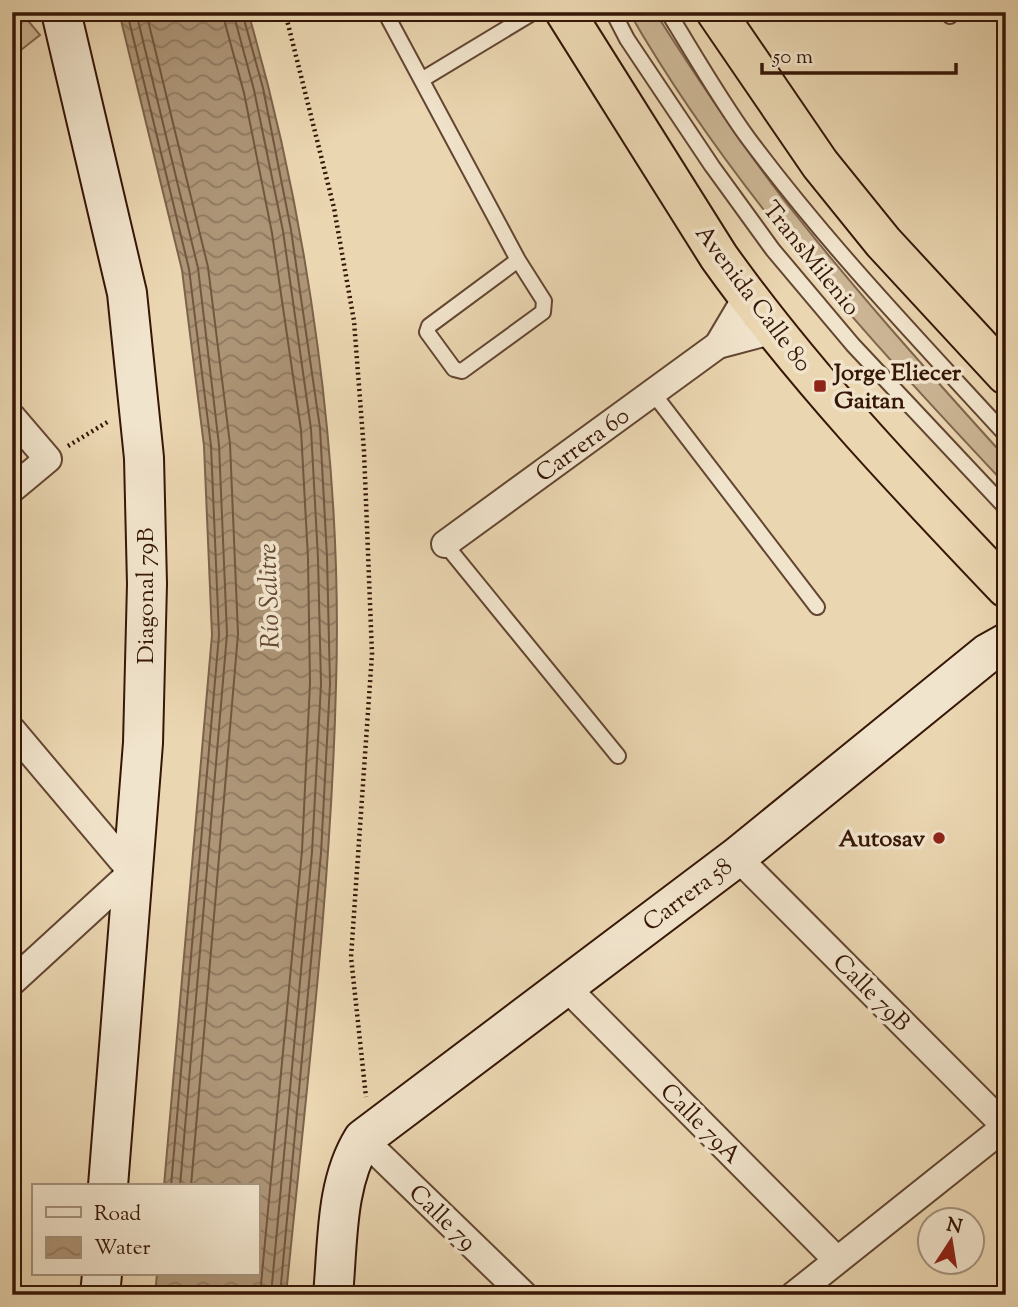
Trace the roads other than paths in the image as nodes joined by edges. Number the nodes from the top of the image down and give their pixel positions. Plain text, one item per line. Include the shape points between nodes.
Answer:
1 (61, 12) edge
2 (385, 12) edge
3 (534, 12) edge
4 (565, 12) edge
5 (613, 12) edge
6 (668, 12) edge
7 (725, 16) edge
8 (423, 79) junction
9 (518, 260) junction
10 (747, 296) junction
11 (774, 330) junction
12 (718, 345) junction
13 (1006, 375) edge
14 (653, 393) junction
15 (12, 417) edge
16 (1006, 435) edge
17 (12, 489) edge
18 (1006, 508) edge
19 (446, 544) joint
20 (1006, 587) edge
21 (817, 607) dead end
22 (1006, 643) edge
23 (12, 730) edge
24 (618, 756) dead end
25 (737, 857) junction
26 (132, 872) junction
27 (12, 982) edge
28 (565, 986) junction
29 (1005, 1126) edge
30 (363, 1139) junction
31 (108, 1184) edge
32 (838, 1260) junction
33 (102, 1276) edge
34 (338, 1285) edge
35 (100, 1295) edge
36 (524, 1295) edge
37 (793, 1295) edge

1 - 26 main road, Diagonal 79B via 127,293 144,458 143,743
2 - 8 lane
3 - 8 lane
4 - 10 highway, Avenida Calle 80
5 - 18 lane, TransMilenio via 712,166 773,250 853,345
6 - 16 lane, TransMilenio via 746,135 807,213 876,296
7 - 13 highway via 776,103 851,203
8 - 9 lane
9 - 9 lane via 544,301 542,312 462,371 454,369 427,332 429,326
10 - 11 highway, Avenida Calle 80
10 - 12 street, Carrera 60
11 - 12 street, Carrera 60
11 - 20 highway, Avenida Calle 80
12 - 14 street, Carrera 60
14 - 19 street, Carrera 60
14 - 21 lane
15 - 17 street via 48,459
19 - 24 lane
22 - 25 main road, Carrera 58
23 - 26 street
25 - 28 main road, Carrera 58
25 - 29 street, Calle 79B
26 - 27 street
26 - 31 main road, Diagonal 79B
28 - 30 main road, Carrera 58
28 - 32 street, Calle 79A
29 - 32 street
30 - 34 main road via 347,1177
30 - 36 street, Calle 79
32 - 37 street
33 - 35 main road

